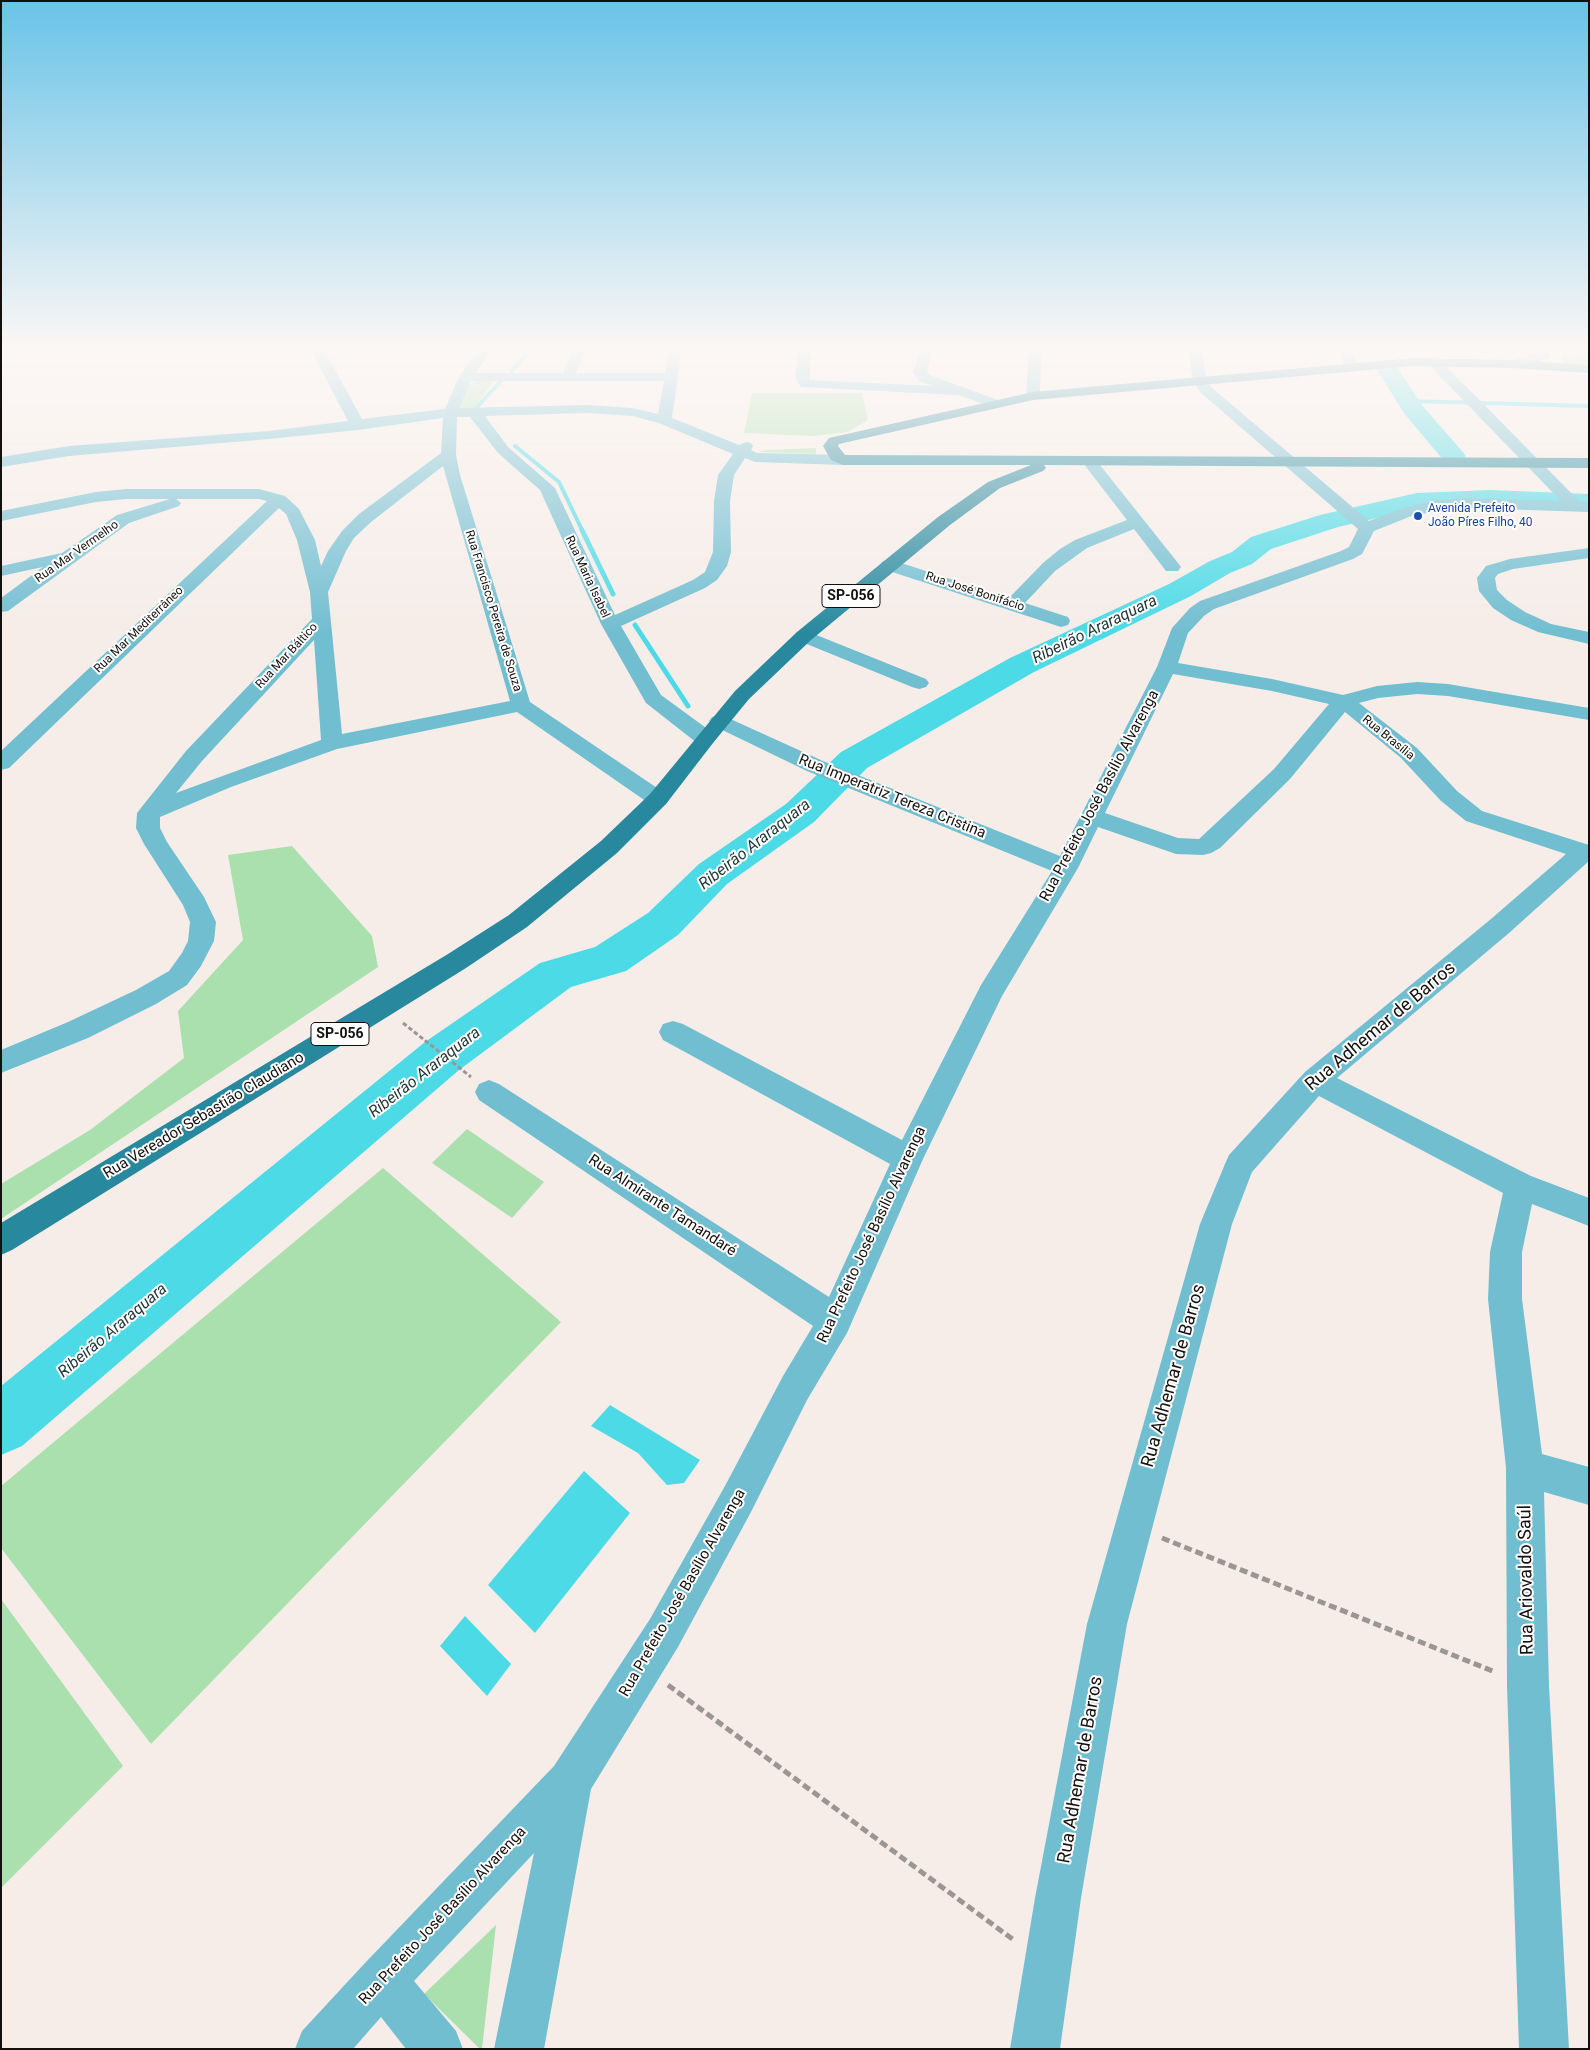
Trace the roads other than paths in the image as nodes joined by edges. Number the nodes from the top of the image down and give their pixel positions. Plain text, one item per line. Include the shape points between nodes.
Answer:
1 (834, 441) edge
2 (186, 442) edge
3 (449, 442) edge
4 (497, 442) edge
5 (722, 442) edge
6 (828, 442) edge
7 (1266, 442) edge
8 (1511, 442) edge
9 (739, 448) junction
10 (448, 455) junction
11 (842, 460) junction
12 (1, 462) edge
13 (975, 462) junction
14 (1054, 462) junction
15 (1090, 463) junction
16 (1290, 463) junction
17 (1532, 463) junction
18 (1589, 463) edge
19 (994, 485) junction
20 (218, 492) junction
21 (279, 499) junction
22 (1579, 505) edge
23 (1, 516) edge
24 (1357, 520) junction
25 (1136, 522) junction
26 (1589, 553) edge
27 (69, 556) junction
28 (889, 565) junction
29 (1172, 567) dead end
30 (1, 571) edge
31 (319, 592) junction
32 (1014, 604) junction
33 (1, 608) edge
34 (1061, 621) dead end
35 (320, 622) junction
36 (610, 624) junction
37 (804, 636) junction
38 (1589, 638) edge
39 (1167, 667) junction
40 (919, 683) dead end
41 (1343, 701) junction
42 (521, 705) junction
43 (1589, 714) edge
44 (720, 721) junction
45 (705, 738) junction
46 (332, 743) junction
47 (1, 763) edge
48 (658, 799) junction
49 (148, 813) junction
50 (1092, 817) junction
51 (1586, 852) edge
52 (1066, 868) junction
53 (673, 1032) dead end
54 (7, 1051) edge
55 (1315, 1080) junction
56 (489, 1092) road end
57 (908, 1158) junction
58 (1520, 1186) junction
59 (1589, 1212) edge
60 (1, 1240) edge
61 (835, 1321) junction
62 (1526, 1468) junction
63 (1589, 1486) edge
64 (570, 1782) junction
65 (382, 1980) junction
66 (320, 2049) edge
67 (438, 2049) edge
68 (519, 2049) edge
69 (1035, 2049) edge
70 (1544, 2049) edge

1 - 11 main road via 830,446 832,452
2 - 12 street via 69,451
3 - 10 street, Rua Francisco Pereira de Souza
4 - 36 street, Rua Maria Isabel via 547,488
5 - 9 street
6 - 9 street
7 - 16 street
8 - 17 street
9 - 11 street via 762,458
9 - 36 street via 726,474 722,501 722,552 711,576
10 - 31 street, Rua Mar Báltico via 365,518 348,535 337,551
10 - 42 street, Rua Francisco Pereira de Souza
11 - 13 main road, SP-056
13 - 14 main road, SP-056
13 - 19 main road via 994,473
14 - 15 main road, SP-056
14 - 19 main road, SP-056
15 - 16 main road, SP-056
15 - 25 street
16 - 17 main road, SP-056
16 - 24 street
17 - 18 main road, SP-056
17 - 22 street
19 - 28 main road, Rua Vereador Sebastião Claudiano / SP-056
20 - 21 street via 259,494
20 - 23 street via 96,497
20 - 27 street, Rua Mar Vermelho via 137,513
21 - 31 street via 293,512 306,540
21 - 47 street, Rua Mar Mediterrâneo
22 - 24 street via 1445,504
24 - 39 street, Rua Prefeito José Basílio Alvarenga via 1356,550 1197,612 1179,632
25 - 29 street
25 - 32 street via 1066,553
26 - 38 street via 1510,564 1492,570 1486,578 1488,591 1518,616 1545,628
27 - 30 street
27 - 33 street, Rua Mar Vermelho
28 - 32 street, Rua José Bonifácio
28 - 37 main road, Rua Vereador Sebastião Claudiano / SP-056
31 - 35 street, Rua Mar Báltico
32 - 34 street, Rua José Bonifácio
35 - 46 street
35 - 49 street, Rua Mar Báltico via 194,756
36 - 45 street, Rua Maria Isabel via 653,699
37 - 40 street
37 - 44 main road, Rua Vereador Sebastião Claudiano / SP-056 via 742,695
39 - 41 street, Rua Brasília via 1272,684
39 - 50 street, Rua Prefeito José Basílio Alvarenga
41 - 43 street via 1377,692 1417,688 1448,690
41 - 50 street via 1282,774 1203,847 1176,846
41 - 51 street, Rua Brasília via 1410,753 1449,796 1474,816
42 - 46 street
42 - 48 street, Rua Francisco Pereira de Souza
44 - 45 main road, Rua Vereador Sebastião Claudiano / SP-056
44 - 52 street, Rua Imperatriz Tereza Cristina via 815,766
45 - 48 main road, Rua Vereador Sebastião Claudiano / SP-056
46 - 49 street
48 - 60 main road, Rua Vereador Sebastião Claudiano / SP-056 via 609,847 518,921 384,1007
49 - 54 street via 148,828 156,844 195,903 203,922 201,942 192,959 178,978 146,998 78,1030
50 - 52 street, Rua Prefeito José Basílio Alvarenga
51 - 55 street, Rua Adhemar de Barros
52 - 57 street, Rua Prefeito José Basílio Alvarenga via 990,992
53 - 57 street
55 - 58 street
55 - 69 street, Rua Adhemar de Barros via 1240,1164 1226,1196 1132,1526 1106,1633
56 - 61 street, Rua Almirante Tamandaré
57 - 61 street, Rua Prefeito José Basílio Alvarenga
58 - 59 street
58 - 62 street, Rua Ariovaldo Saúl via 1506,1252 1505,1299
61 - 64 street, Rua Prefeito José Basílio Alvarenga via 643,1667
62 - 63 street
62 - 70 street, Rua Ariovaldo Saúl via 1528,1686
64 - 65 street, Rua Prefeito José Basílio Alvarenga
64 - 68 street
65 - 66 street, Rua Prefeito José Basílio Alvarenga
65 - 67 street

